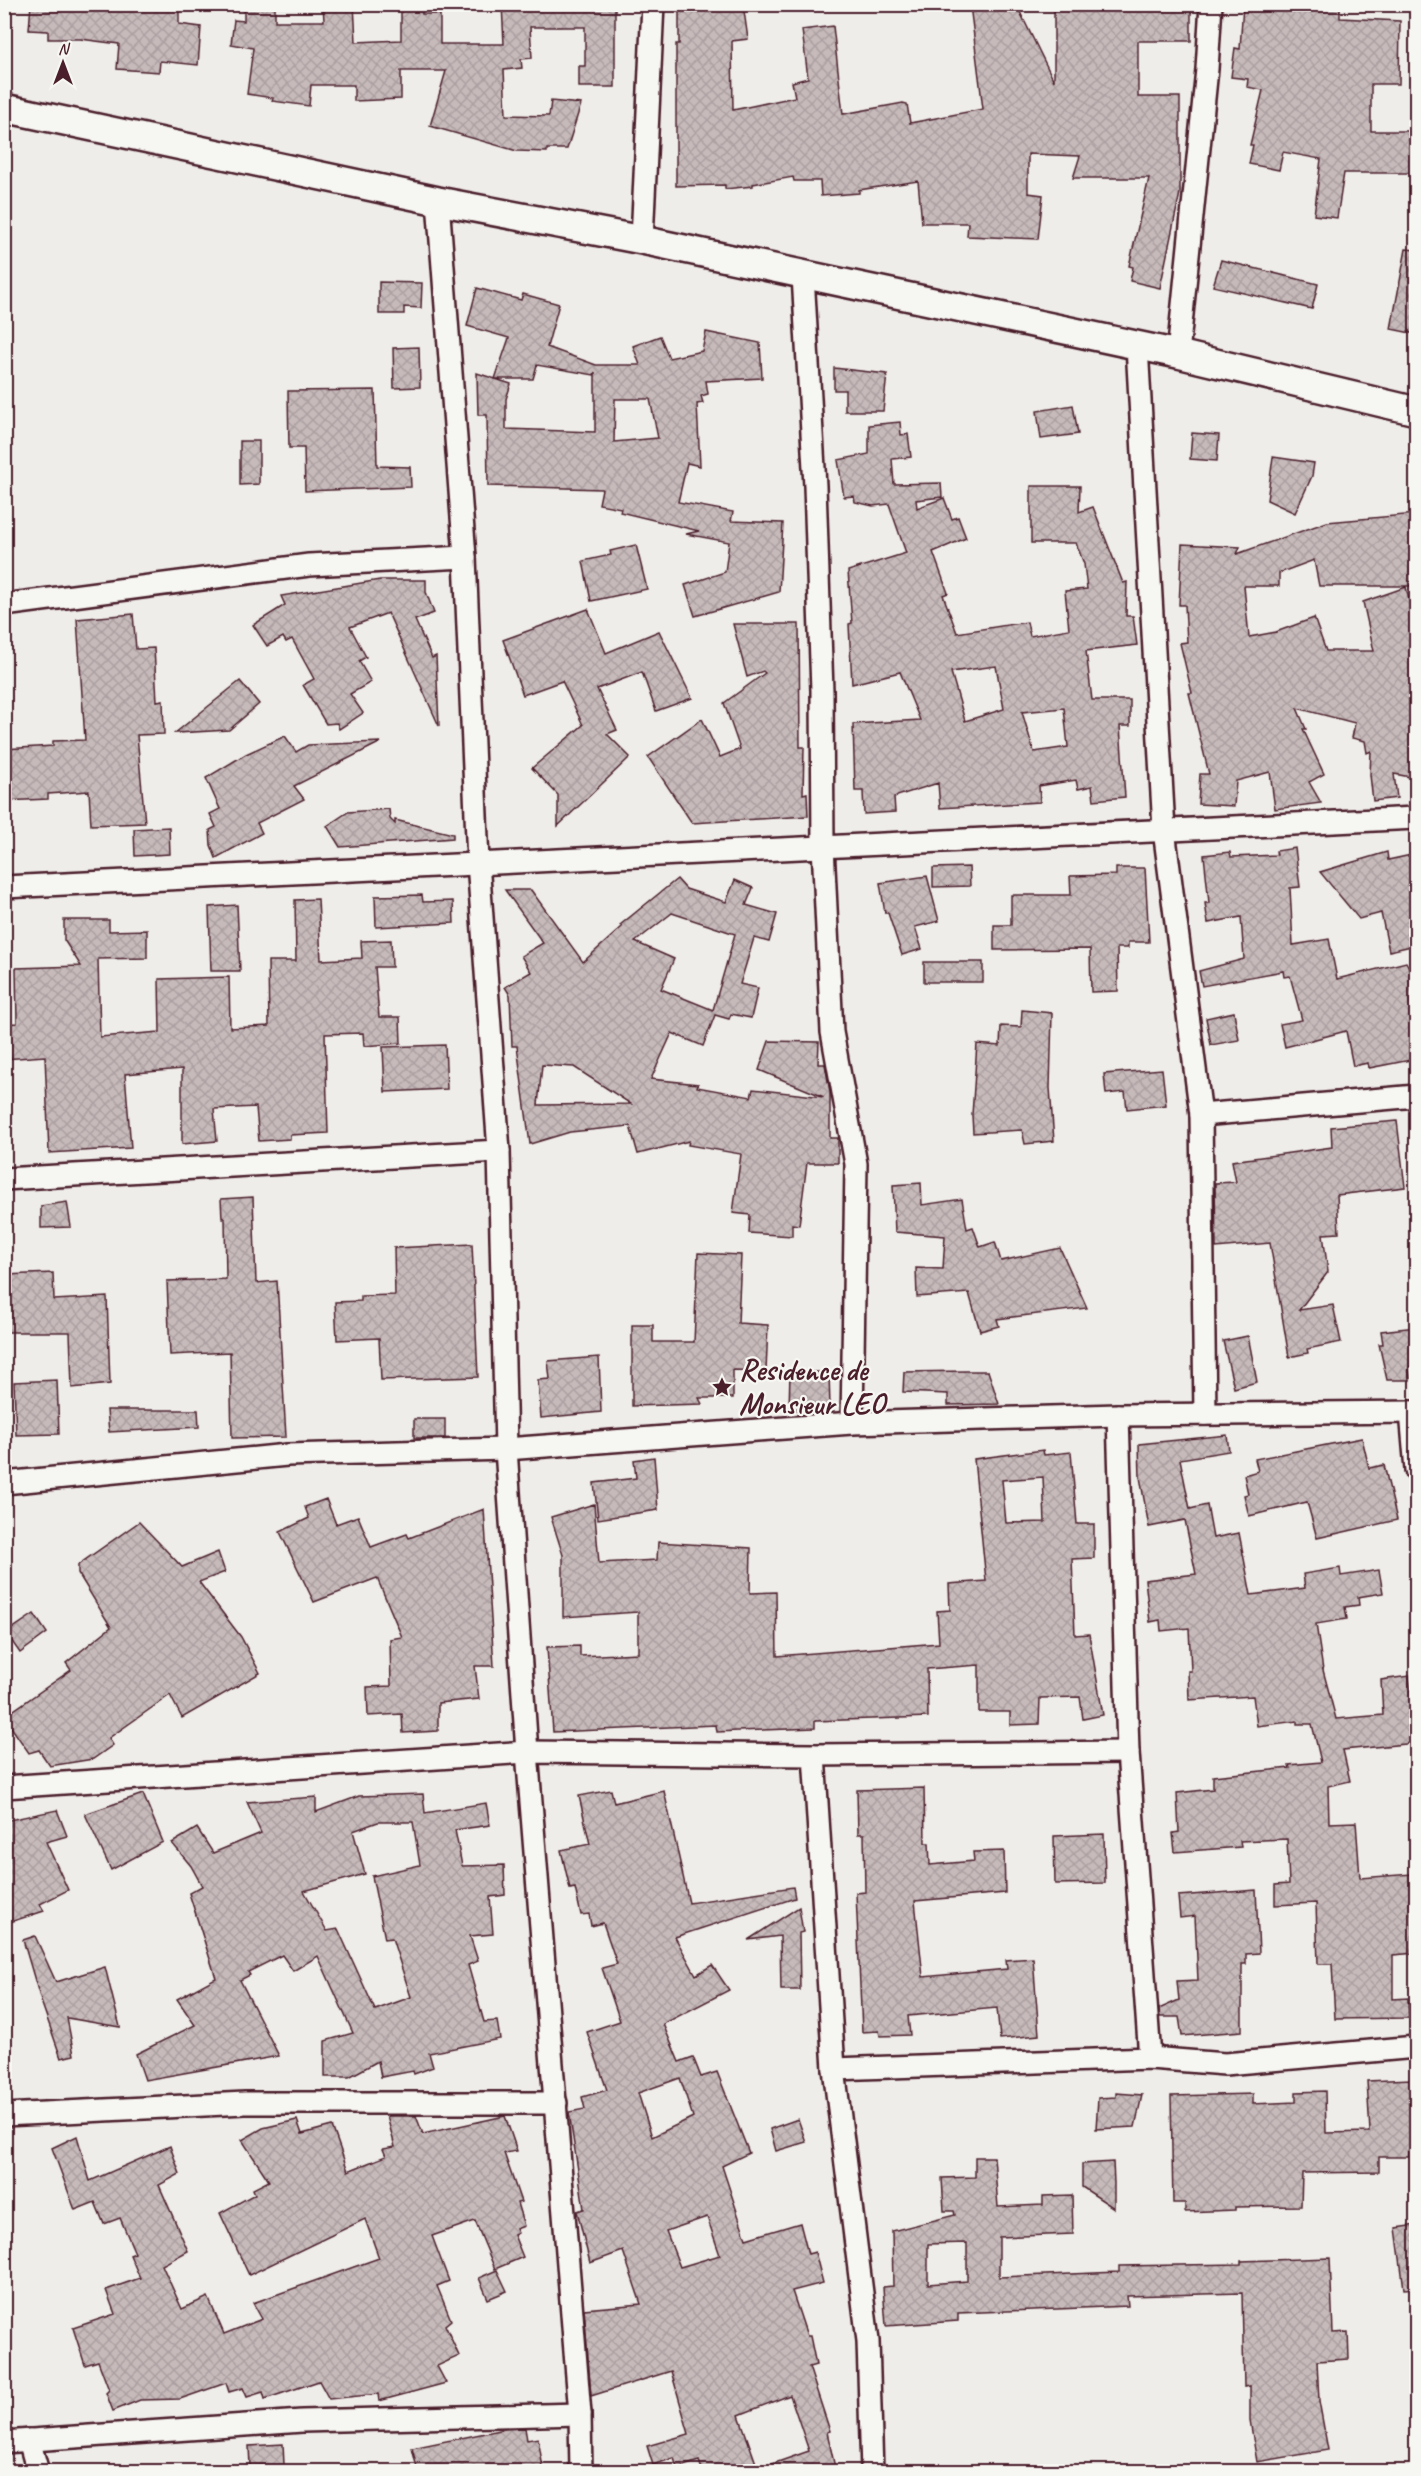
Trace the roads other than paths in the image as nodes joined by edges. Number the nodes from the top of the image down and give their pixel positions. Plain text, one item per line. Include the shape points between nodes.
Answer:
1 (653, 4) edge
2 (1211, 4) edge
3 (4, 108) edge
4 (438, 201) junction
5 (642, 240) junction
6 (803, 275) junction
7 (1137, 346) junction
8 (1178, 354) junction
9 (1416, 411) edge
10 (465, 557) junction
11 (4, 605) edge
12 (1416, 818) edge
13 (1164, 830) junction
14 (823, 846) junction
15 (478, 862) junction
16 (4, 887) edge
17 (1416, 1096) edge
18 (1201, 1115) junction
19 (500, 1151) junction
20 (4, 1179) edge
21 (1414, 1412) edge
22 (1205, 1414) junction
23 (1118, 1415) junction
24 (852, 1422) junction
25 (506, 1449) junction
26 (1416, 1470) edge
27 (4, 1483) edge
28 (527, 1752) junction
29 (1128, 1752) junction
30 (814, 1755) junction
31 (4, 1787) edge
32 (1416, 2047) edge
33 (1150, 2058) junction
34 (834, 2069) junction
35 (556, 2103) junction
36 (4, 2115) edge
37 (580, 2414) junction
38 (30, 2440) junction
39 (4, 2442) edge
40 (38, 2472) edge
41 (582, 2472) edge
42 (872, 2472) edge

1 - 5 street
2 - 8 street via 1208,69
3 - 4 street
4 - 5 street
4 - 10 street
5 - 6 street
6 - 7 street
6 - 14 street via 822,679
7 - 8 street
7 - 13 street
8 - 9 street
10 - 11 street via 309,565
10 - 15 street
12 - 13 street
13 - 14 street
13 - 18 street
14 - 15 street
14 - 24 street via 832,1032 856,1164
15 - 16 street
15 - 19 street
17 - 18 street
18 - 22 street
19 - 20 street
19 - 25 street
21 - 22 street
21 - 26 street
22 - 23 street
23 - 24 street
23 - 29 street
24 - 25 street
25 - 27 street via 287,1455
25 - 28 street
28 - 30 street
28 - 31 street
28 - 35 street
29 - 30 street
29 - 33 street
30 - 34 street
32 - 33 street via 1225,2064
33 - 34 street
34 - 42 street via 868,2341
35 - 36 street via 245,2103
35 - 37 street
37 - 38 street via 302,2421
37 - 41 street
38 - 39 street
38 - 40 street

